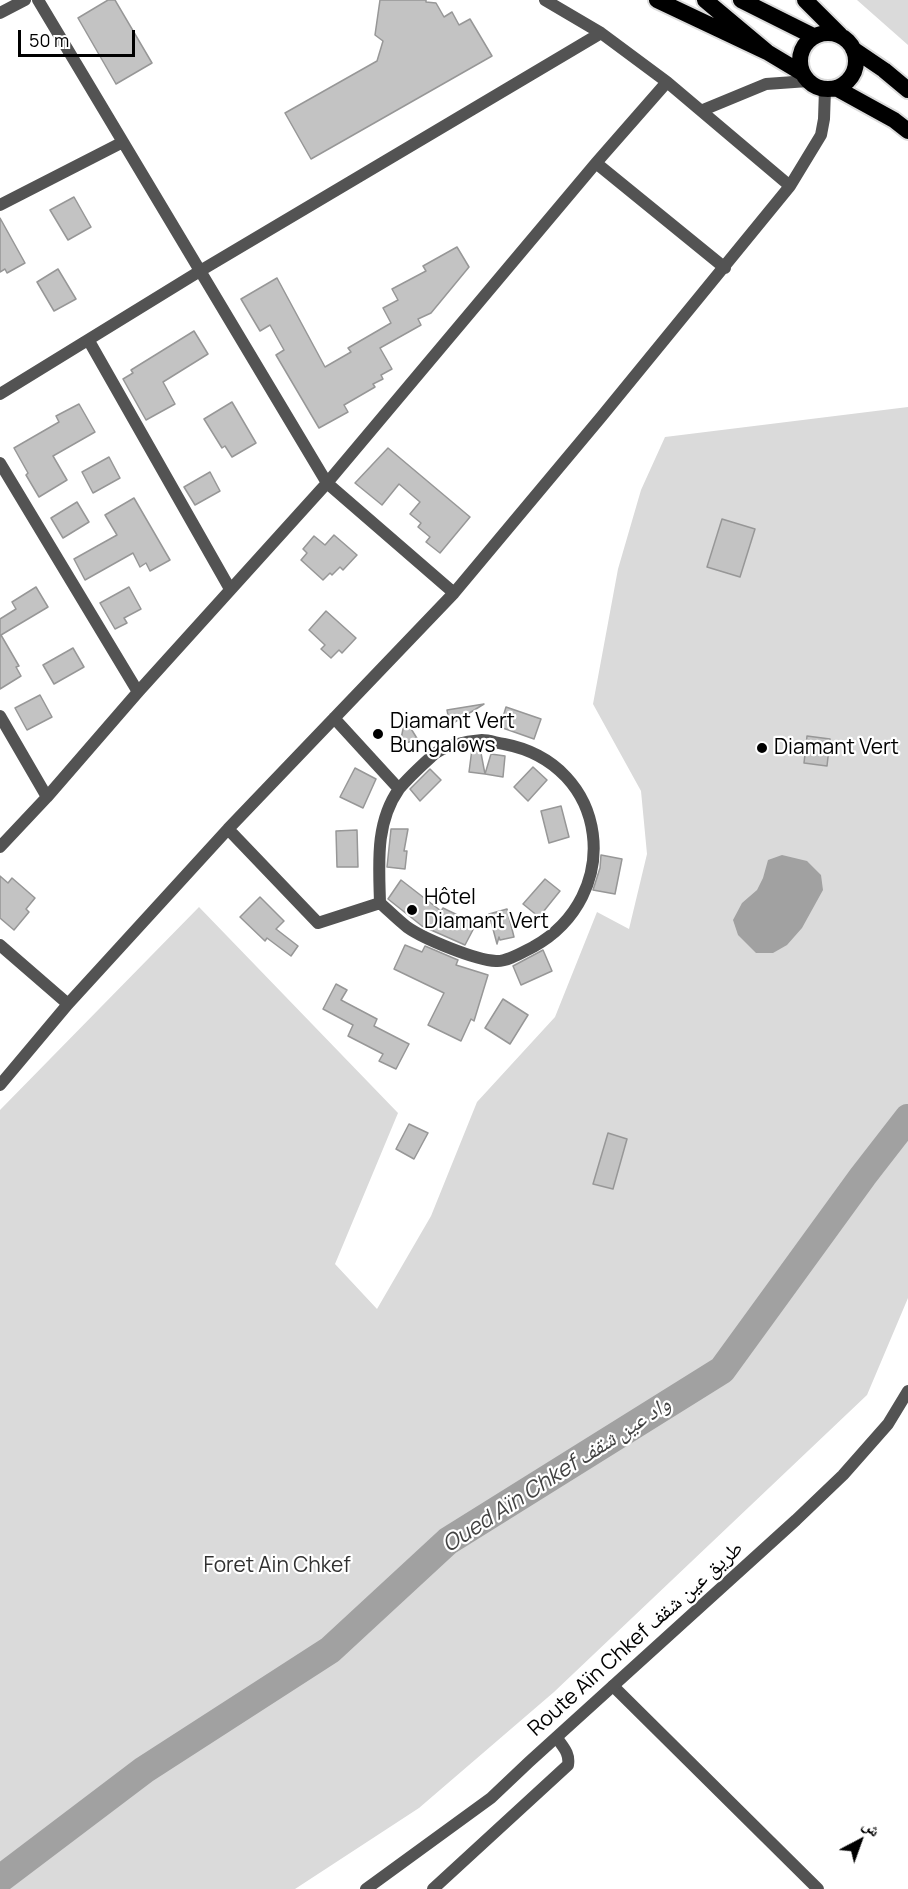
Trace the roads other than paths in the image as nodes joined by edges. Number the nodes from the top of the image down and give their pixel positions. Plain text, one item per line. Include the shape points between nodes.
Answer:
1 (25, 0) edge
2 (38, 0) edge
3 (544, 0) edge
4 (657, 0) edge
5 (705, 0) edge
6 (741, 0) edge
7 (805, 0) edge
8 (0, 13) edge
9 (601, 33) junction
10 (840, 35) junction
11 (813, 36) junction
12 (854, 49) junction
13 (767, 52) junction
14 (805, 77) junction
15 (667, 82) junction
16 (830, 88) junction
17 (908, 90) edge
18 (703, 110) junction
19 (908, 131) edge
20 (123, 142) junction
21 (596, 163) junction
22 (790, 186) junction
23 (0, 205) edge
24 (725, 268) junction
25 (200, 271) junction
26 (89, 341) junction
27 (0, 394) edge
28 (0, 463) edge
29 (327, 483) junction
30 (230, 589) junction
31 (454, 593) junction
32 (138, 692) junction
33 (0, 716) edge
34 (334, 718) junction
35 (399, 789) junction
36 (47, 797) junction
37 (228, 829) junction
38 (0, 847) edge
39 (380, 903) junction
40 (0, 945) edge
41 (68, 1004) junction
42 (0, 1085) edge
43 (908, 1391) edge
44 (613, 1686) junction
45 (557, 1738) junction
46 (366, 1889) edge
47 (433, 1889) edge
48 (818, 1889) edge

1 - 8 street
2 - 20 street
3 - 9 street
4 - 13 highway
5 - 13 highway
6 - 11 highway
7 - 10 highway
9 - 15 street
9 - 25 street
10 - 11 highway via 831,32
10 - 12 highway
11 - 14 highway via 802,48 800,57
12 - 16 highway via 855,69 847,81
12 - 17 highway
13 - 14 highway
14 - 16 highway
14 - 18 street via 766,84
15 - 18 street
15 - 21 street
16 - 19 highway
16 - 22 street via 821,135
18 - 22 street
20 - 23 street
20 - 25 street
21 - 24 street
21 - 29 street
22 - 24 street
24 - 31 street
25 - 26 street
25 - 29 street
26 - 27 street
26 - 30 street
28 - 32 street
29 - 30 street
29 - 31 street
30 - 32 street
31 - 34 street
32 - 36 street
33 - 36 street
34 - 35 street
34 - 37 street
35 - 39 street via 385,814 379,844
35 - 39 street via 435,753 483,740 514,746 542,757 568,777 584,801 594,835 594,857 587,888 574,912 550,937 497,962 444,946 409,928
36 - 38 street
37 - 39 street via 318,923
37 - 41 street
40 - 41 street
41 - 42 street
43 - 44 street, Route Aïn Chkef طريق عين شقف via 888,1424 843,1475
44 - 45 street, Route Aïn Chkef طريق عين شقف
44 - 48 street
45 - 46 street, Route Aïn Chkef طريق عين شقف via 491,1798
45 - 47 street via 569,1758 568,1765

